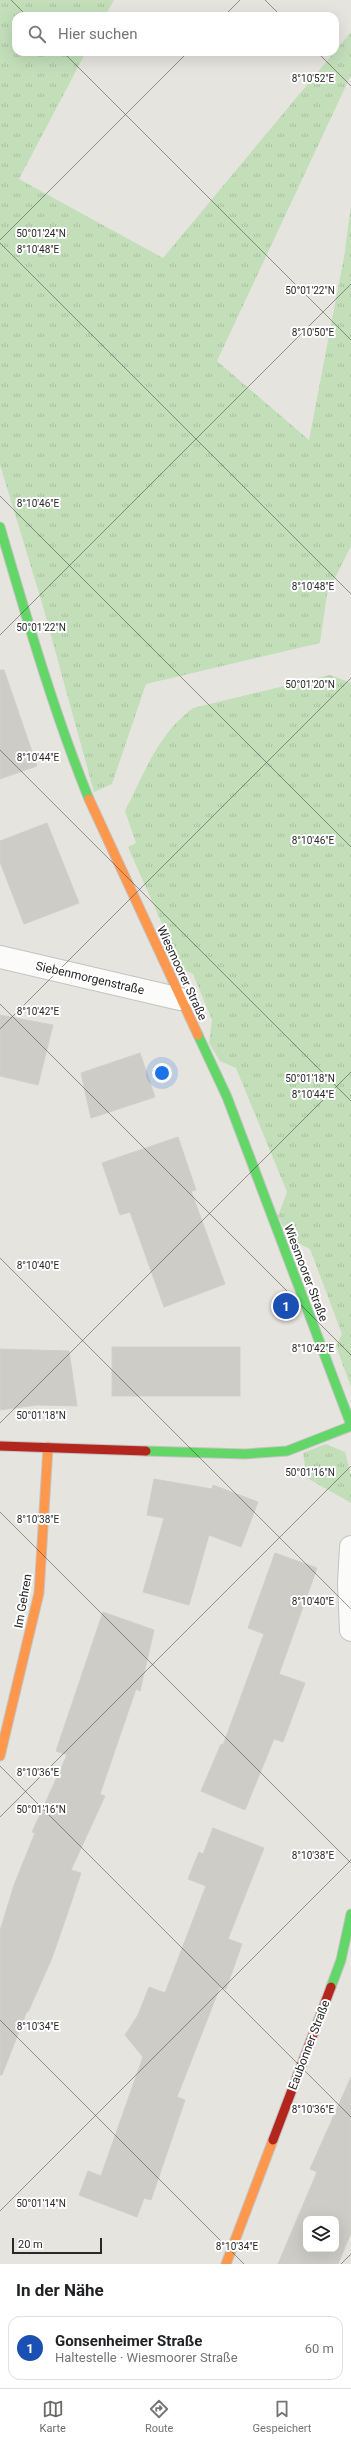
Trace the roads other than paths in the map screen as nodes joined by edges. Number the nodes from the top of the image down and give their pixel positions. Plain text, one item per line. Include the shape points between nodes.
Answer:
1 (0, 527) edge
2 (0, 957) edge
3 (180, 999) junction
4 (351, 1426) edge
5 (0, 1446) edge
6 (48, 1447) junction
7 (351, 1547) edge
8 (351, 1630) edge
9 (0, 1756) edge
10 (351, 1914) edge
11 (226, 2264) edge

1 - 3 street, Wiesmoorer Straße via 66,742 97,819
2 - 3 street, Siebenmorgenstraße
3 - 4 street, Wiesmoorer Straße via 227,1097
4 - 6 street via 287,1451 274,1453
5 - 6 street
6 - 9 street, Im Gehren via 39,1594
7 - 8 street
10 - 11 street, Eaubonner Straße via 341,1960

